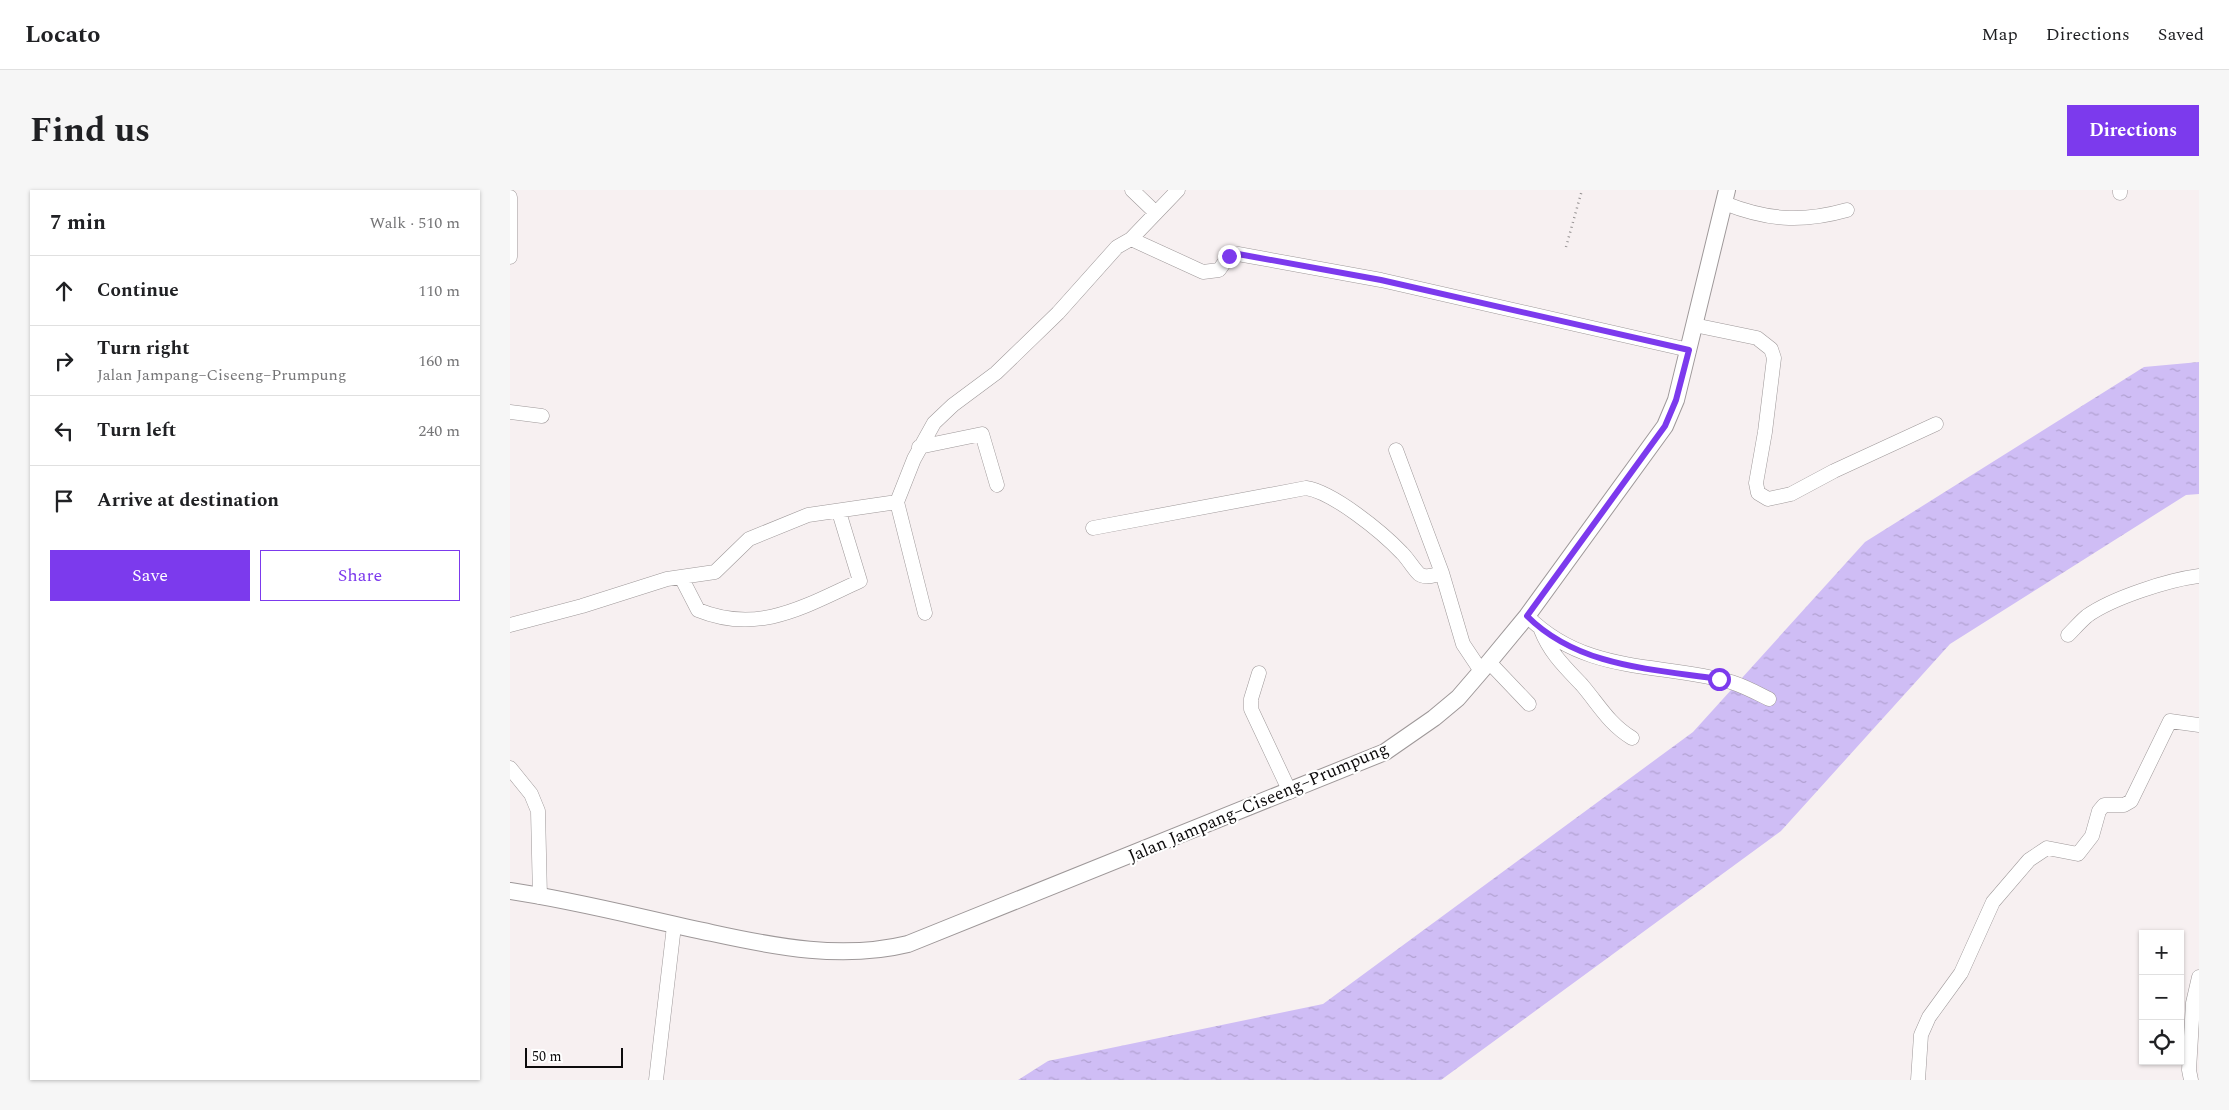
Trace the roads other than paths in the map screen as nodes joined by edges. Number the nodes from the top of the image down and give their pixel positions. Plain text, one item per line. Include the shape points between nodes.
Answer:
1 (1132, 190) edge
2 (1178, 190) edge
3 (1725, 196) edge
4 (510, 198) edge
5 (1847, 210) dead end
6 (1156, 213) junction
7 (1131, 239) junction
8 (510, 257) edge
9 (1694, 325) junction
10 (1689, 350) junction
11 (510, 412) edge
12 (542, 416) dead end
13 (1936, 424) dead end
14 (919, 447) junction
15 (1396, 450) dead end
16 (997, 485) dead end
17 (897, 502) junction
18 (839, 512) junction
19 (1094, 528) dead end
20 (1442, 573) junction
21 (2199, 576) edge
22 (681, 577) junction
23 (925, 613) dead end
24 (1527, 616) junction
25 (510, 625) edge
26 (1540, 630) junction
27 (2068, 635) dead end
28 (1485, 666) junction
29 (1259, 674) dead end
30 (1769, 699) dead end
31 (1529, 704) dead end
32 (2199, 725) edge
33 (1632, 738) dead end
34 (510, 768) edge
35 (1290, 792) junction
36 (510, 891) edge
37 (540, 897) junction
38 (674, 926) junction
39 (2199, 977) edge
40 (656, 1080) edge
41 (1918, 1080) edge
42 (2191, 1080) edge

1 - 6 street
2 - 6 street
3 - 5 street via 1753,214 1779,218 1798,219
3 - 9 main road, Jalan Jampang–Ciseeng–Prumpung
4 - 8 street
6 - 7 street
7 - 10 street via 1203,272 1219,270 1226,258 1238,254 1381,280
7 - 14 street via 1117,247 1058,313 996,373 934,423
9 - 10 main road, Jalan Jampang–Ciseeng–Prumpung
9 - 13 street via 1757,338 1771,348 1774,358 1756,483 1758,493 1765,498 1791,494
10 - 24 main road, Jalan Jampang–Ciseeng–Prumpung via 1676,400 1665,426
11 - 12 street
14 - 16 street via 980,433
14 - 17 street
15 - 20 street
17 - 18 street
17 - 23 street
18 - 22 street via 808,515 764,531 743,543 716,572
18 - 22 street via 860,581 810,604 774,618 744,621 713,616 698,610
19 - 20 street via 1306,488 1322,491 1347,507 1401,552 1420,574 1431,577
20 - 28 street via 1463,644
21 - 27 street via 2118,599 2088,616
22 - 25 street
24 - 26 street
24 - 28 main road, Jalan Jampang–Ciseeng–Prumpung
26 - 30 street via 1598,659 1729,681
26 - 33 street via 1554,656 1607,719
28 - 31 street
28 - 35 main road, Jalan Jampang–Ciseeng–Prumpung via 1458,698 1413,734 1385,752
29 - 35 street via 1251,709
32 - 41 street via 2170,721 2132,801 2124,805 2104,805 2092,836 2078,854 2047,848 2029,860 1997,895 1961,973 1929,1016 1921,1035
34 - 37 street via 531,794 538,811
35 - 38 main road, Jalan Jampang–Ciseeng–Prumpung via 908,944 873,952 840,953 758,943
36 - 37 main road, Jalan Jampang–Ciseeng–Prumpung
37 - 38 main road, Jalan Jampang–Ciseeng–Prumpung
38 - 40 street
39 - 42 street via 2193,1004

